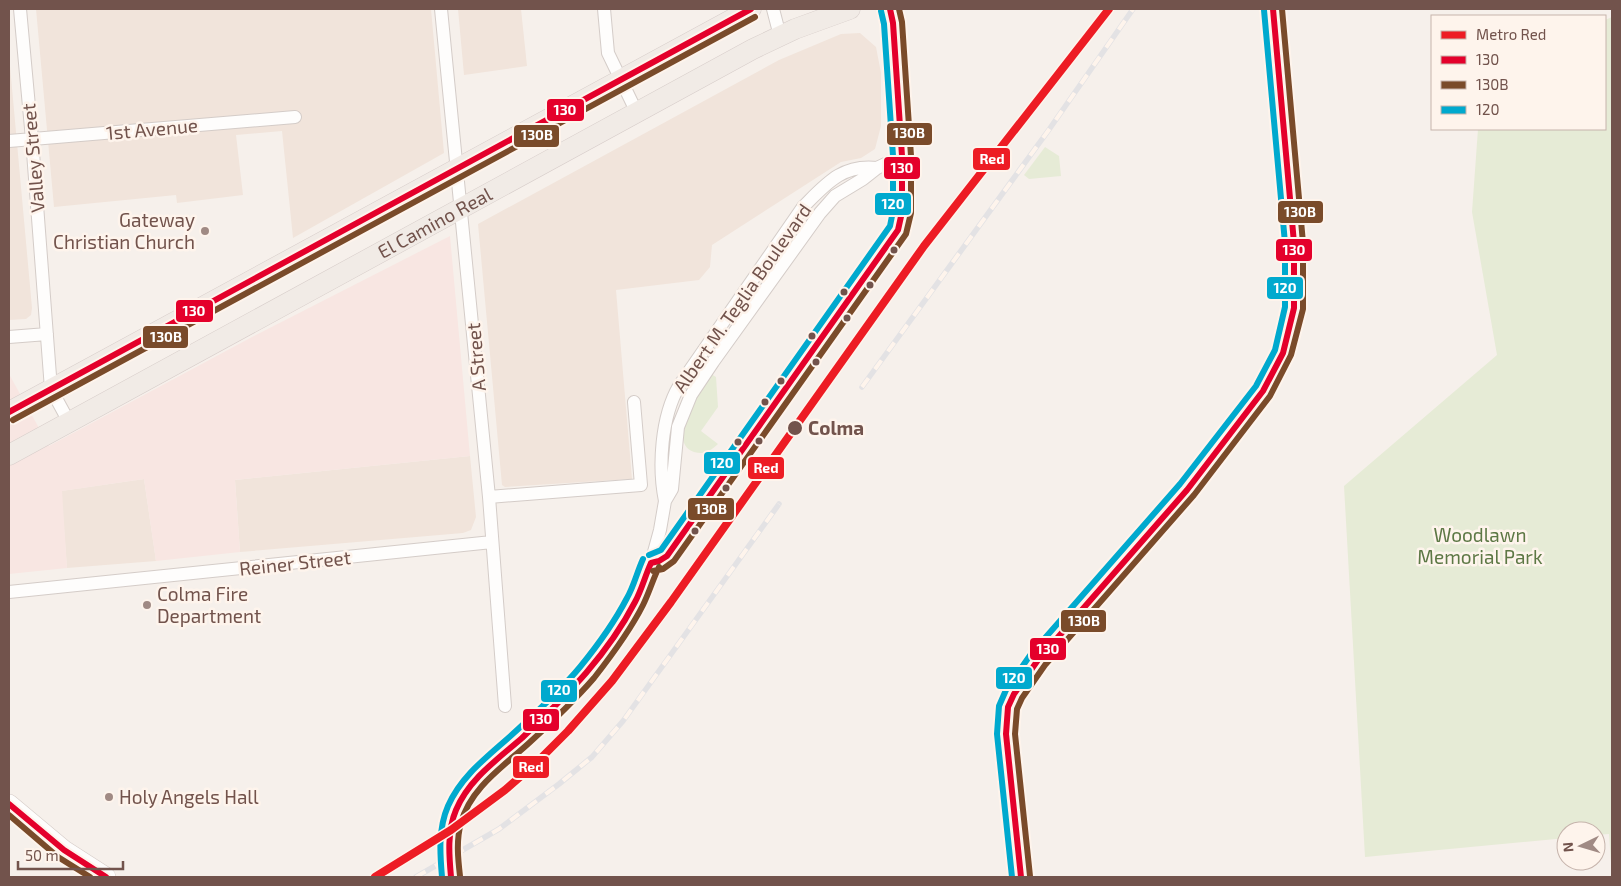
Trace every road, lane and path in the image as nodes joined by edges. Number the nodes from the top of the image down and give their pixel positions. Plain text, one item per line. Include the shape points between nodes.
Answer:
1 (20, 9) edge
2 (441, 9) edge
3 (604, 9) edge
4 (751, 9) edge
5 (773, 9) edge
6 (850, 9) edge
7 (890, 9) edge
8 (1272, 9) edge
9 (780, 36) junction
10 (620, 79) junction
11 (637, 113) junction
12 (295, 117) dead end
13 (32, 139) junction
14 (9, 141) edge
15 (457, 168) junction
16 (462, 208) junction
17 (48, 334) junction
18 (9, 337) edge
19 (51, 389) junction
20 (634, 402) dead end
21 (9, 412) edge
22 (69, 422) junction
23 (17, 451) edge
24 (489, 497) junction
25 (492, 542) junction
26 (9, 592) edge
27 (505, 706) dead end
28 (9, 804) edge
29 (106, 877) edge
30 (451, 877) edge
31 (1015, 877) edge
32 (1021, 877) edge

1 - 13 street, Valley Street
2 - 15 street, A Street
3 - 10 street via 608,53
4 - 10 main road, El Camino Real
5 - 9 street
6 - 9 main road, El Camino Real
7 - 30 street, Albert M. Teglia Boulevard, bridge via 902,156 877,168 862,166 840,174 803,207 679,386 664,428 662,483 665,501 660,530 635,602 612,640 551,711 471,785 461,800 449,833
8 - 32 street via 1294,243 1294,308 1283,352 1263,392 1187,490 1038,660 1014,694 1008,707 1006,734
9 - 11 main road, El Camino Real
10 - 11 street
10 - 15 main road, El Camino Real
11 - 16 main road, El Camino Real
12 - 13 street, 1st Avenue
13 - 14 street, 1st Avenue
13 - 17 street, Valley Street
15 - 16 street, A Street
15 - 19 main road, El Camino Real
16 - 22 main road, El Camino Real
16 - 24 street, A Street
17 - 18 street
17 - 19 street, Valley Street
19 - 21 main road, El Camino Real
19 - 22 street, Valley Street
20 - 24 street via 641,485
22 - 23 main road, El Camino Real
24 - 25 street, A Street
25 - 26 street, Reiner Street
25 - 27 street, A Street
28 - 29 main road via 64,850
31 - 32 street

